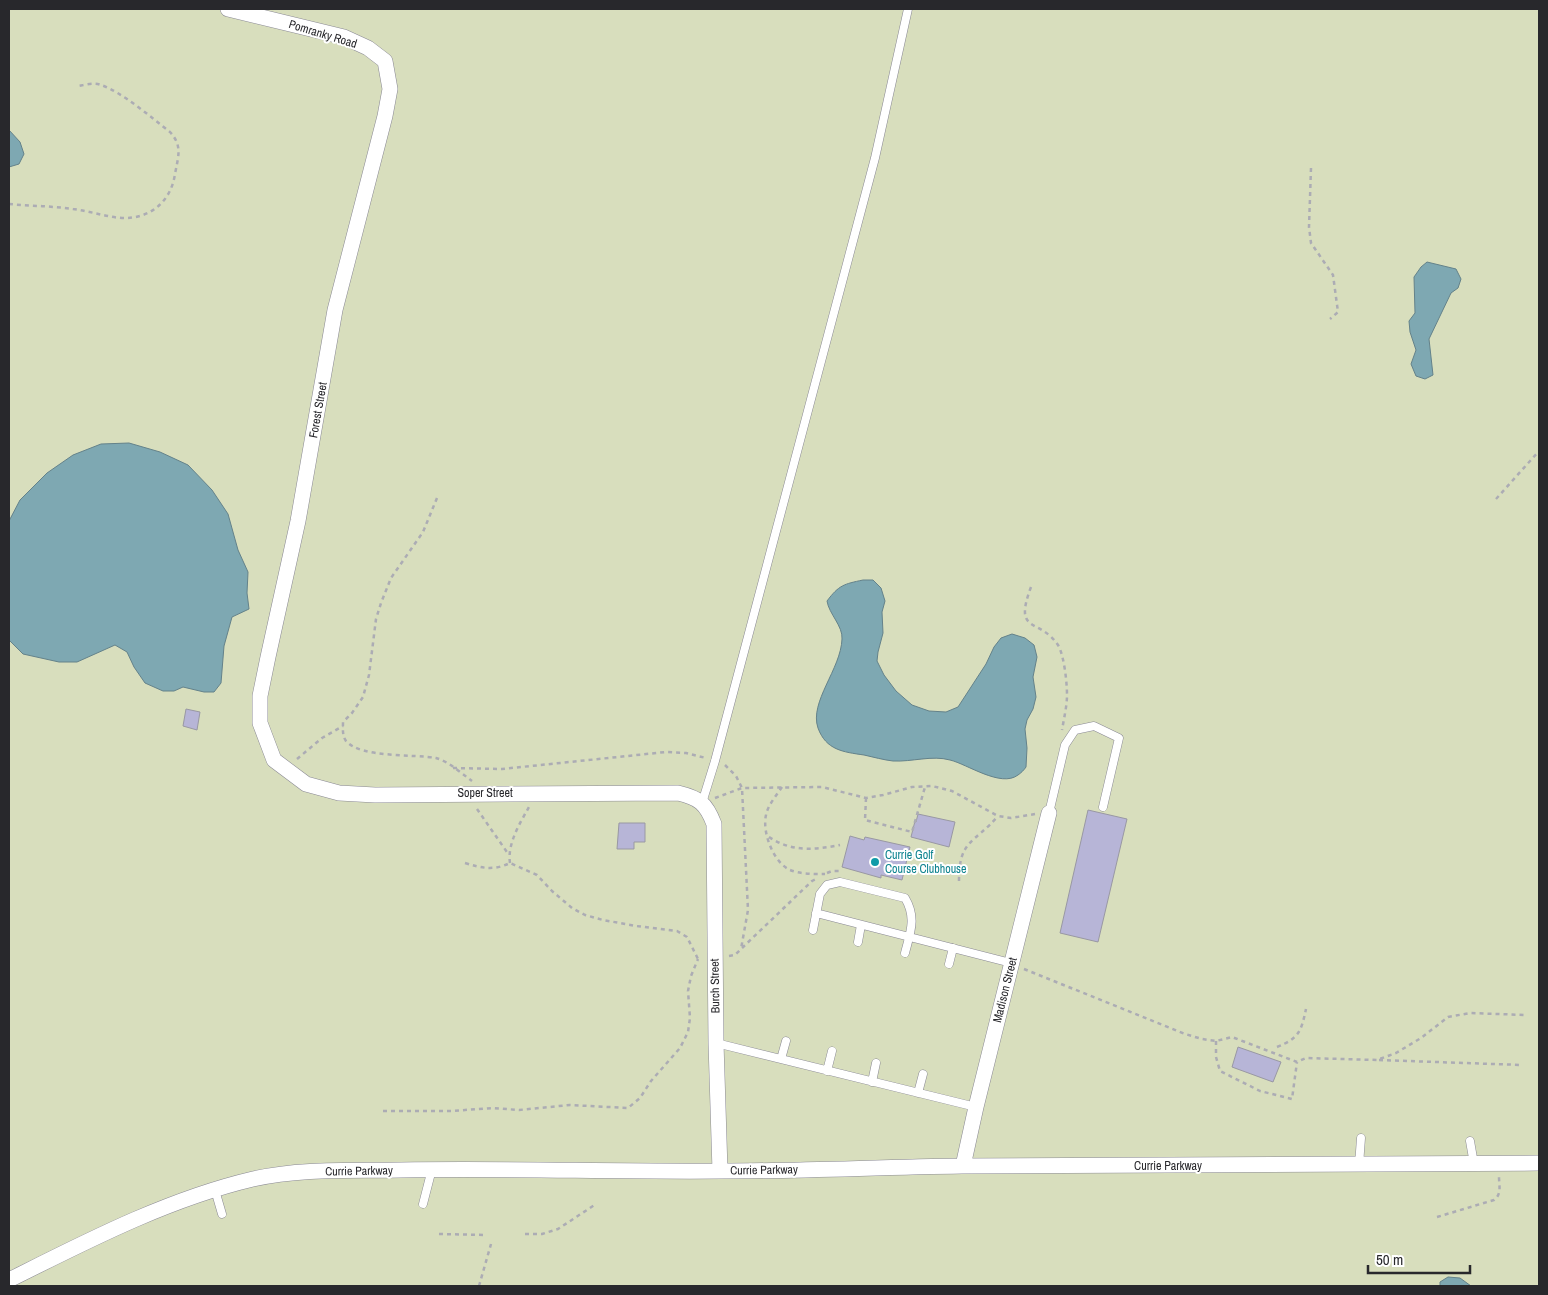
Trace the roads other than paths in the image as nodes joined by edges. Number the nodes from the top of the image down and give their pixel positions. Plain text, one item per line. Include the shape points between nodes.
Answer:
1 (228, 9) edge
2 (908, 9) edge
3 (385, 61) joint
4 (274, 760) joint
5 (702, 803) junction
6 (1103, 808) dead end
7 (1042, 811) joint
8 (816, 913) junction
9 (861, 925) junction
10 (813, 930) dead end
11 (909, 937) junction
12 (858, 942) dead end
13 (953, 948) junction
14 (905, 953) dead end
15 (1011, 963) junction
16 (949, 964) dead end
17 (786, 1041) dead end
18 (716, 1043) junction
19 (832, 1052) dead end
20 (781, 1059) junction
21 (876, 1063) dead end
22 (827, 1071) junction
23 (923, 1074) dead end
24 (872, 1082) junction
25 (918, 1093) junction
26 (976, 1108) junction
27 (1361, 1138) dead end
28 (1470, 1141) dead end
29 (1539, 1163) edge
30 (1474, 1164) junction
31 (1359, 1165) junction
32 (963, 1166) junction
33 (432, 1169) junction
34 (720, 1171) junction
35 (216, 1190) junction
36 (423, 1204) dead end
37 (222, 1214) dead end
38 (9, 1280) edge

1 - 3 street, Pomranky Road via 344,37 368,48
2 - 5 lane via 875,158
3 - 4 street, Forest Street via 390,89 386,116 335,310 298,521 260,696 260,723
4 - 5 street, Soper Street via 306,784 339,793 678,793
5 - 18 street, Burch Street via 714,824
6 - 7 lane via 1119,738 1094,726 1075,730 1066,745
7 - 15 street, Madison Street
8 - 9 lane
8 - 10 lane
8 - 11 lane via 820,894 827,884 840,882 905,898 911,908
9 - 11 lane
9 - 12 lane
11 - 13 lane
11 - 14 lane
13 - 15 lane
13 - 16 lane
15 - 26 street, Madison Street
17 - 20 lane
18 - 20 lane
18 - 34 street, Burch Street
19 - 22 lane
20 - 22 lane
21 - 24 lane
22 - 24 lane
23 - 25 lane
24 - 25 lane
25 - 26 lane
26 - 32 street, Madison Street
27 - 31 lane
28 - 30 lane
29 - 30 street, Currie Parkway
30 - 31 street, Currie Parkway
31 - 32 street, Currie Parkway
32 - 34 street, Currie Parkway
33 - 34 street, Currie Parkway
33 - 35 street, Currie Parkway via 290,1174
33 - 36 lane
35 - 37 lane
35 - 38 street, Currie Parkway via 151,1214

